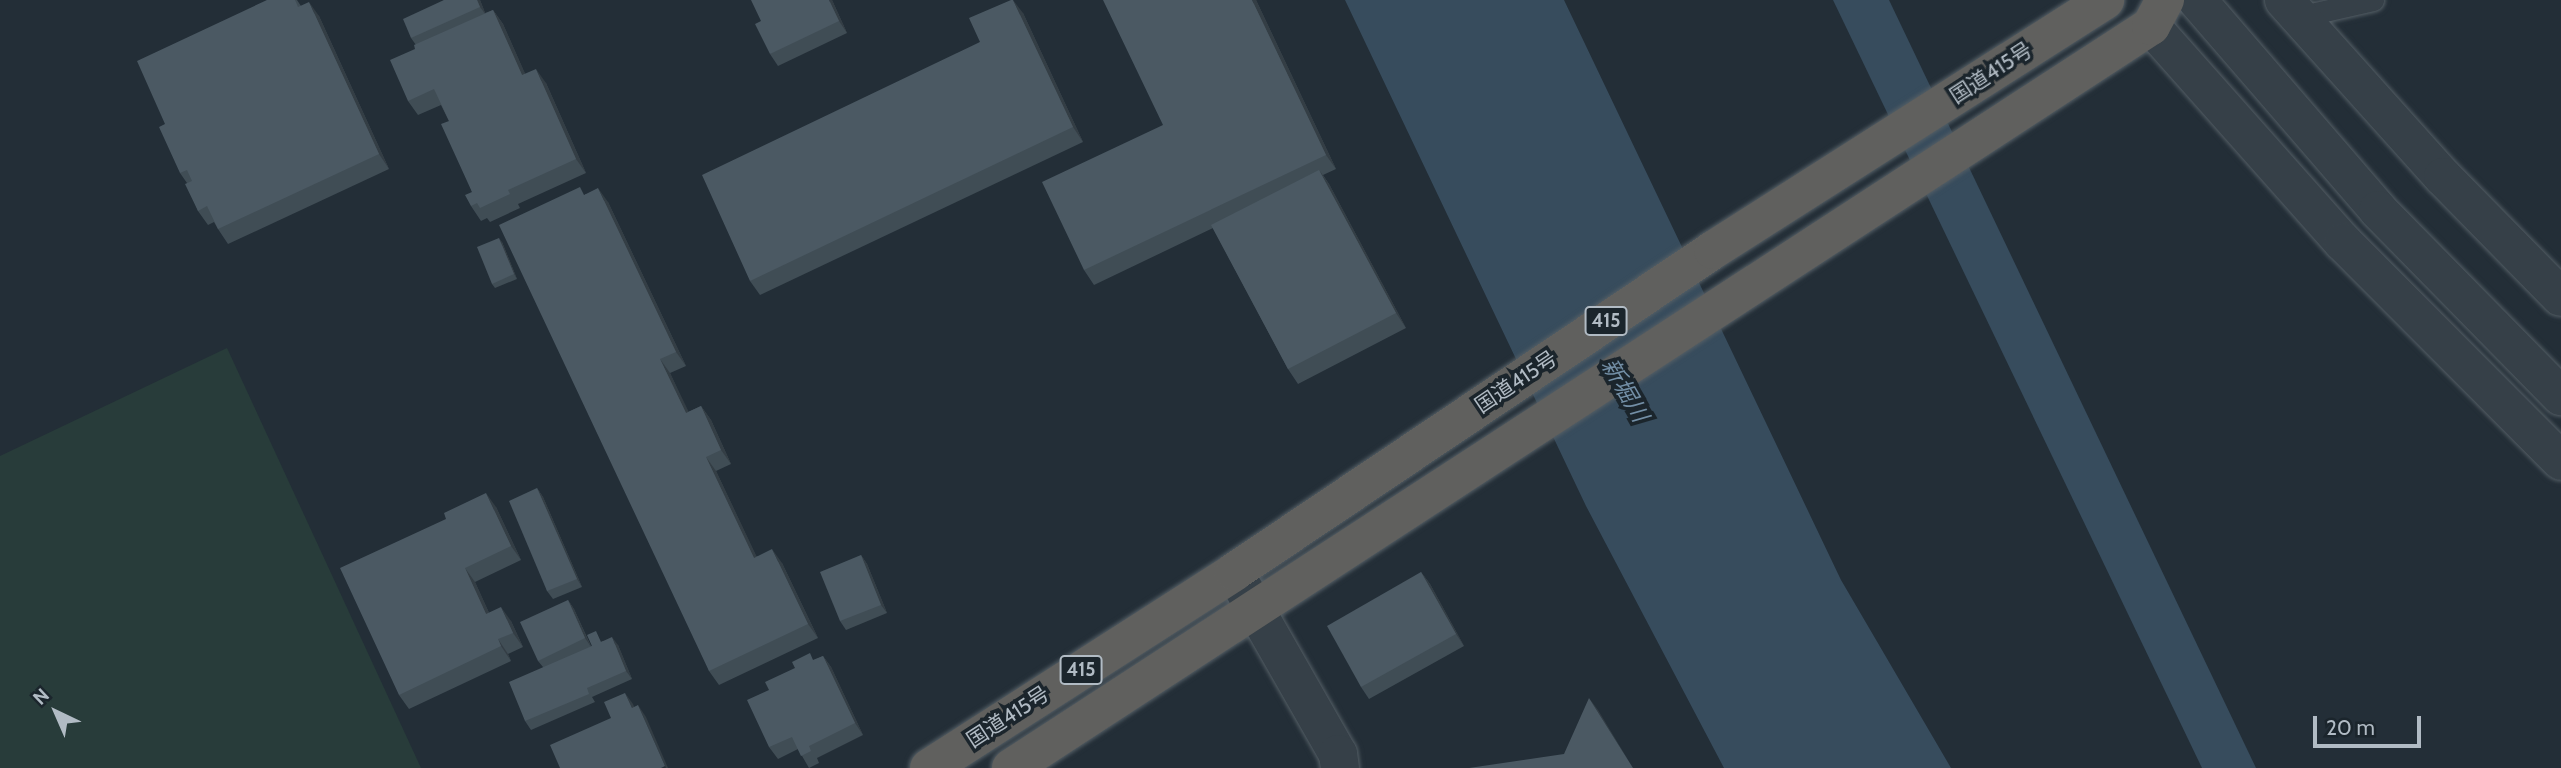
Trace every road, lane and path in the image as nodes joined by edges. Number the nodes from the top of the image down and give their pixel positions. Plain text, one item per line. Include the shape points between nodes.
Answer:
1 (2105, 0) edge
2 (2197, 0) edge
3 (2373, 0) edge
4 (2291, 8) edge
5 (2148, 9) edge
6 (2561, 297) edge
7 (2561, 396) edge
8 (2561, 461) edge
9 (1234, 572) junction
10 (1256, 607) junction
11 (929, 768) edge
12 (1011, 768) edge
13 (1340, 768) edge

1 - 9 highway, 国道415号 / 415 via 1713,250
2 - 7 street via 2378,210
3 - 4 lane
4 - 6 street via 2443,177
5 - 8 street via 2343,242
5 - 10 highway, 国道415号 / 415 via 1988,134
9 - 10 street
9 - 11 highway, 国道415号 / 415
10 - 12 highway, 国道415号 / 415
10 - 13 street via 1338,754

